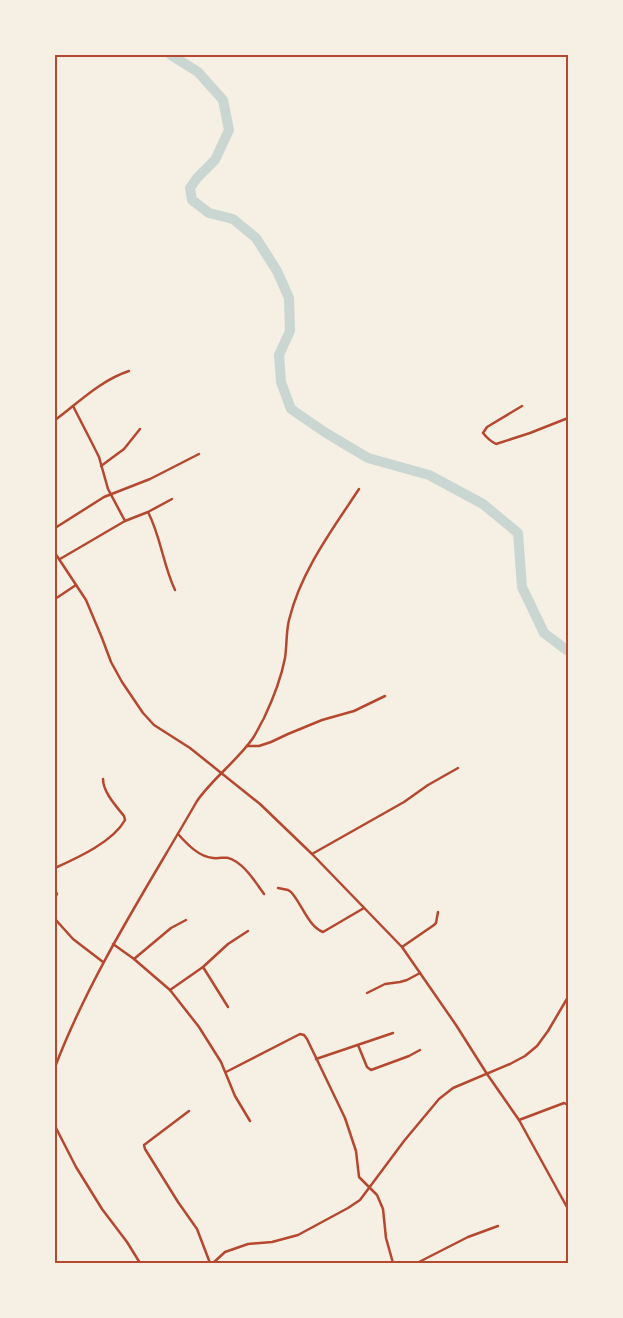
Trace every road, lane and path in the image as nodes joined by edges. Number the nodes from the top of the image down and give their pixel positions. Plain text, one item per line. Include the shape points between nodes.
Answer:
1 (129, 371) dead end
2 (73, 406) junction
3 (522, 406) dead end
4 (568, 418) edge
5 (55, 420) edge
6 (140, 429) dead end
7 (199, 454) dead end
8 (101, 466) junction
9 (359, 489) dead end
10 (110, 494) junction
11 (172, 499) dead end
12 (148, 512) junction
13 (125, 521) junction
14 (55, 528) edge
15 (55, 553) edge
16 (60, 559) junction
17 (76, 585) junction
18 (175, 590) dead end
19 (55, 599) edge
20 (385, 696) dead end
21 (247, 746) junction
22 (458, 768) dead end
23 (221, 773) junction
24 (103, 779) dead end
25 (178, 834) junction
26 (312, 854) junction
27 (55, 868) edge
28 (278, 888) dead end
29 (55, 890) edge
30 (264, 894) dead end
31 (55, 898) edge
32 (364, 908) junction
33 (438, 912) dead end
34 (55, 918) edge
35 (186, 920) dead end
36 (248, 931) dead end
37 (113, 944) junction
38 (402, 946) junction
39 (134, 959) junction
40 (103, 962) junction
41 (203, 967) junction
42 (420, 973) junction
43 (170, 990) junction
44 (367, 994) dead end
45 (568, 997) edge
46 (228, 1007) dead end
47 (393, 1034) dead end
48 (358, 1046) junction
49 (420, 1050) dead end
50 (316, 1059) junction
51 (55, 1068) edge
52 (226, 1072) junction
53 (487, 1074) junction
54 (568, 1104) edge
55 (189, 1111) dead end
56 (519, 1120) junction
57 (250, 1121) dead end
58 (55, 1126) edge
59 (369, 1188) junction
60 (568, 1209) edge
61 (498, 1226) dead end
62 (140, 1263) edge
63 (212, 1263) edge
64 (393, 1263) edge
65 (417, 1263) edge

1 - 2 street
2 - 5 street
2 - 8 street via 94,444
3 - 4 street via 487,428 484,433 491,442 496,444
6 - 8 street via 124,449
7 - 10 street via 150,479
8 - 10 street
9 - 21 street via 315,556 297,596 289,621 278,685
10 - 13 street
10 - 14 street
11 - 12 street
12 - 13 street
12 - 18 street
13 - 16 street
15 - 16 street
16 - 17 street
17 - 19 street
17 - 23 street via 91,610 110,662 144,713 154,725
20 - 21 street via 271,742
21 - 23 street
22 - 26 street
23 - 25 street via 206,787
23 - 26 street via 260,804
24 - 27 street via 106,790 125,820 92,850
25 - 30 street via 206,856 227,857 237,862
25 - 37 street
26 - 32 street
28 - 32 street via 291,892 310,920 323,932
29 - 31 street
32 - 38 street
33 - 38 street via 434,925
34 - 40 street via 73,939
35 - 39 street via 171,928
36 - 41 street
37 - 39 street
37 - 40 street
38 - 42 street
39 - 43 street
40 - 51 street
41 - 43 street
41 - 46 street
42 - 44 street via 407,980 385,984
42 - 53 street
43 - 52 street
45 - 53 street via 537,1046 525,1056
47 - 48 street
48 - 49 street via 371,1070
48 - 50 street
50 - 52 street via 307,1039 300,1034
50 - 59 street via 345,1118 356,1151 359,1177
52 - 57 street
53 - 56 street
53 - 59 street via 453,1088 439,1099
54 - 56 street via 564,1102
55 - 63 street via 144,1145 197,1229
56 - 60 street
58 - 62 street via 102,1209
59 - 63 street via 354,1204 298,1235 248,1244 225,1252
59 - 64 street via 377,1195 383,1208
61 - 65 street via 468,1236

